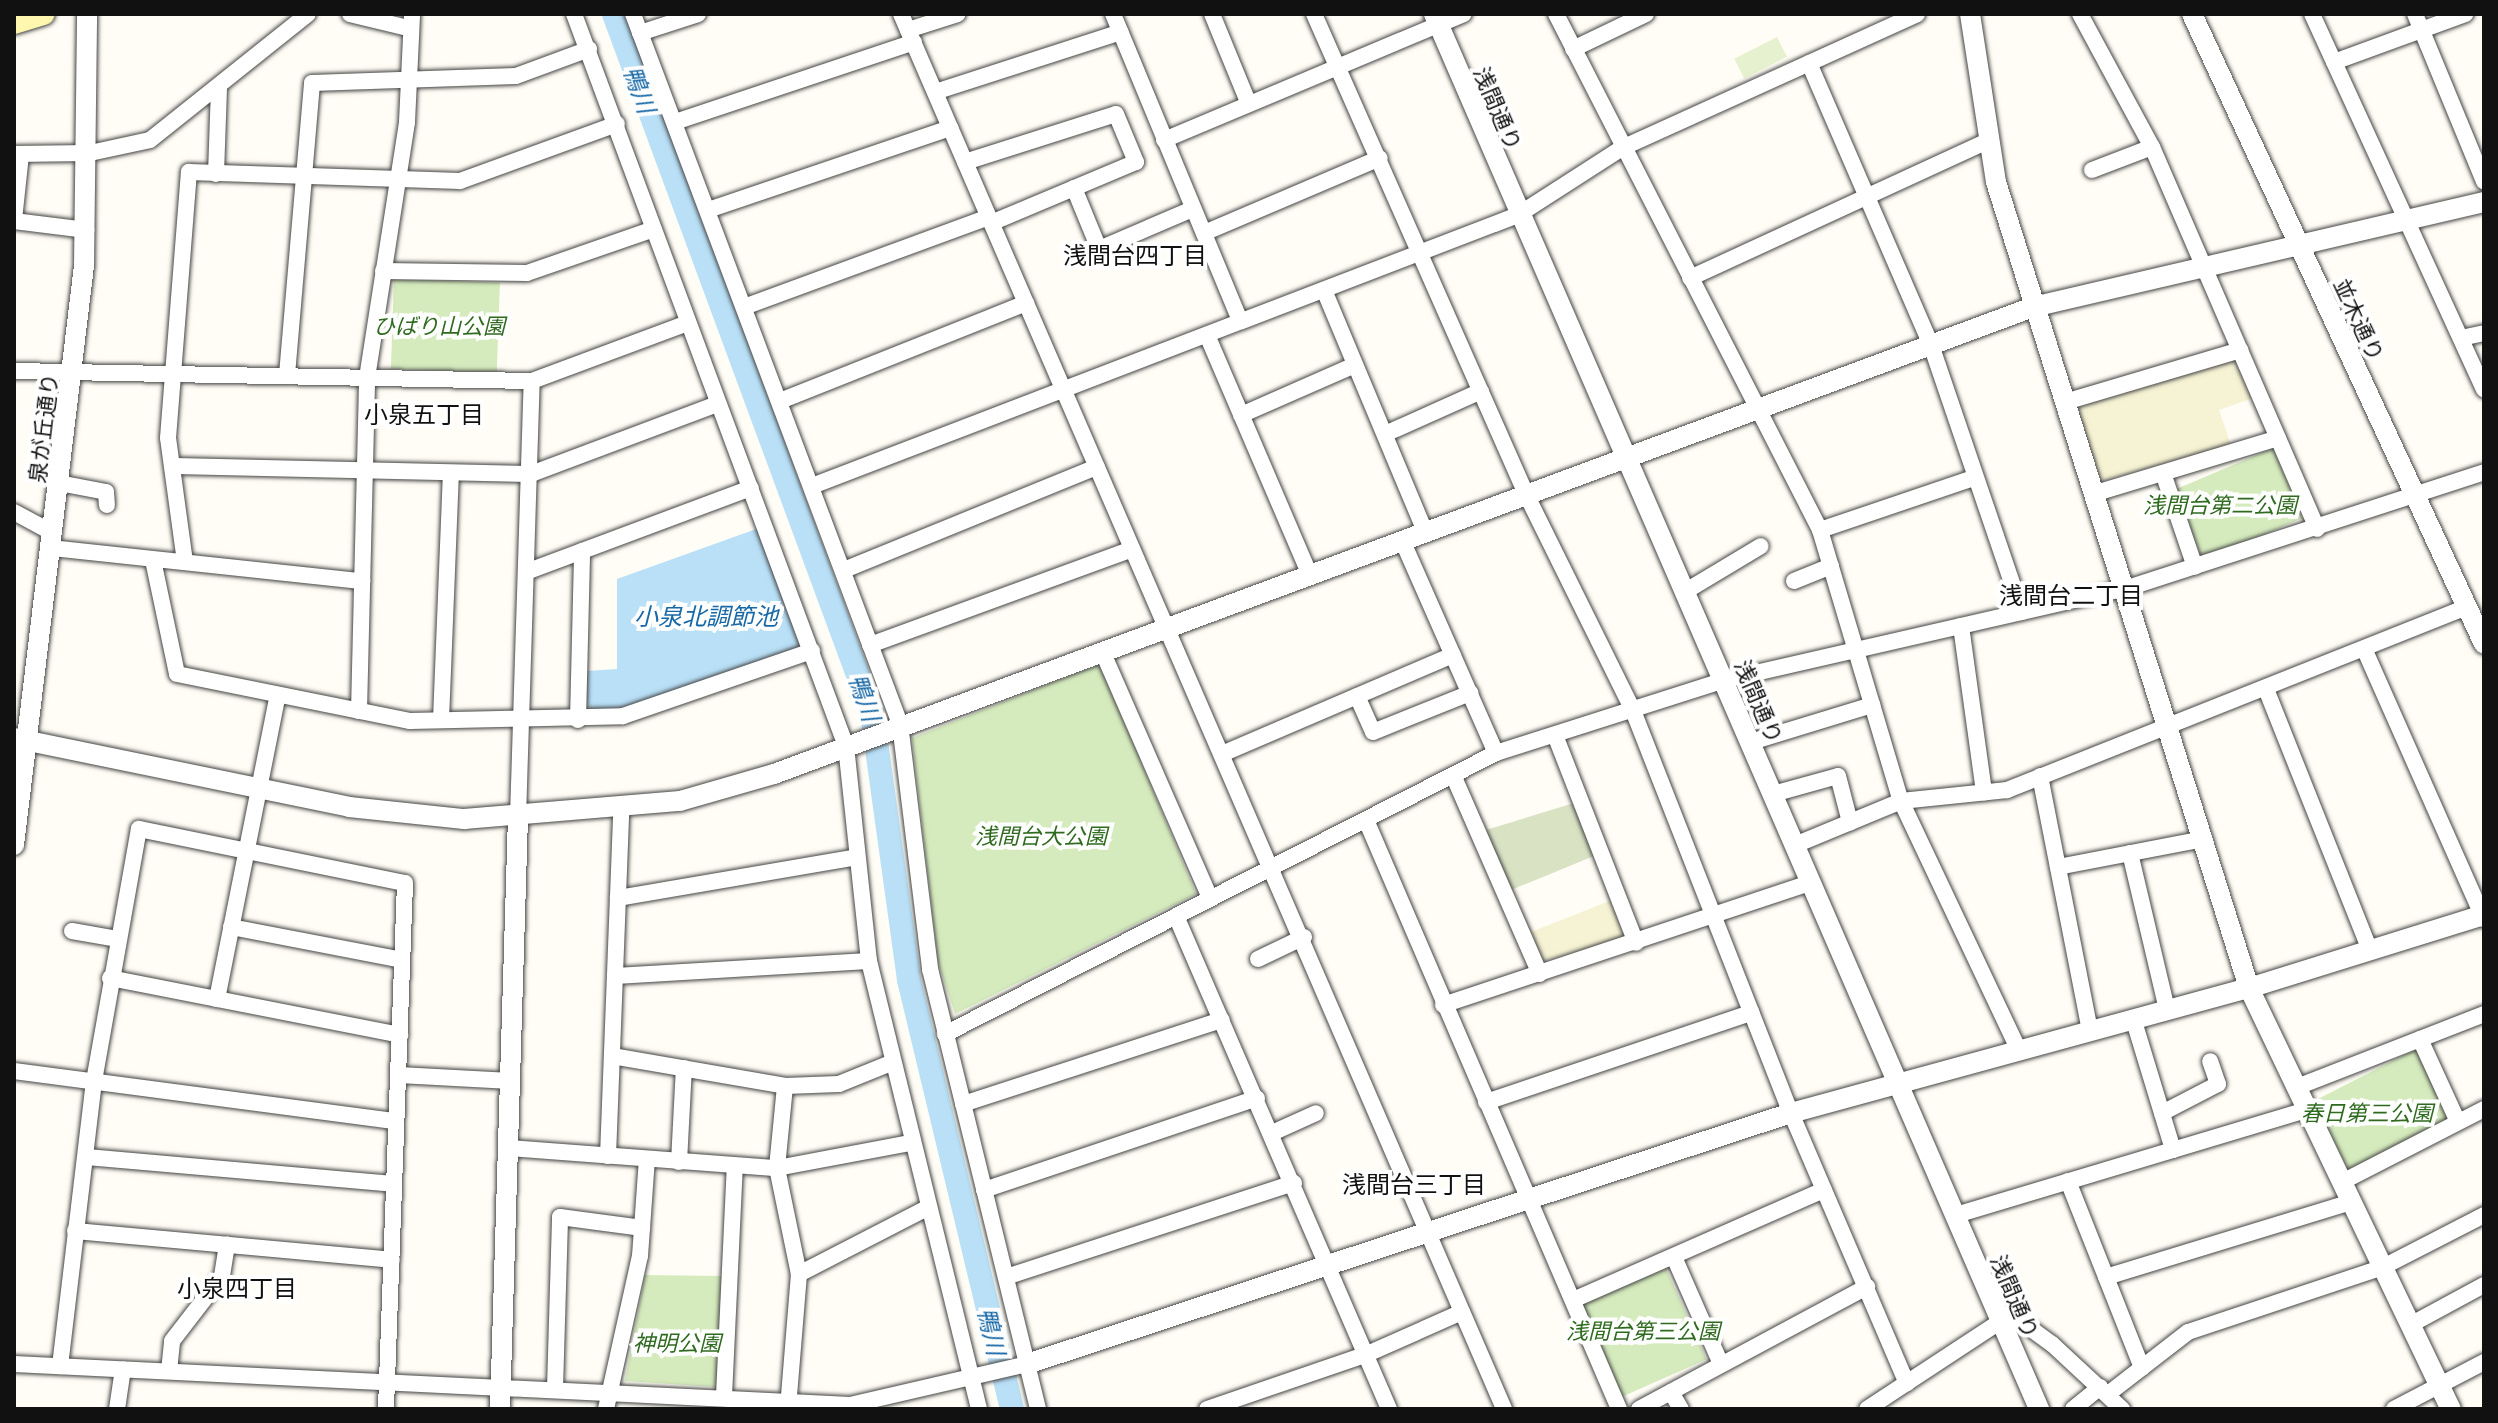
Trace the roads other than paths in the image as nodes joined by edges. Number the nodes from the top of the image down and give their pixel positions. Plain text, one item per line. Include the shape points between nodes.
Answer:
1 (87, 14) edge
2 (308, 14) edge
3 (350, 14) edge
4 (574, 14) edge
5 (633, 14) edge
6 (698, 14) edge
7 (958, 14) edge
8 (1113, 14) edge
9 (1212, 14) edge
10 (1314, 14) edge
11 (1464, 14) edge
12 (1556, 14) edge
13 (1646, 14) edge
14 (1917, 14) edge
15 (1970, 14) edge
16 (2080, 14) edge
17 (2192, 14) edge
18 (2312, 14) edge
19 (2465, 14) edge
20 (1436, 19) edge
21 (1889, 19) edge
22 (410, 21) edge
23 (2419, 22) edge
24 (908, 29) edge
25 (1121, 32) junction
26 (640, 33) junction
27 (589, 49) junction
28 (1573, 49) junction
29 (2334, 62) junction
30 (1809, 63) junction
31 (1341, 68) junction
32 (408, 81) junction
33 (219, 87) junction
34 (935, 92) junction
35 (1249, 104) junction
36 (675, 122) junction
37 (617, 124) junction
38 (950, 128) junction
39 (1164, 140) junction
40 (1990, 140) junction
41 (2152, 147) junction
42 (1622, 148) junction
43 (90, 153) junction
44 (18, 154) edge
45 (1380, 158) junction
46 (965, 162) junction
47 (2092, 170) dead end
48 (216, 174) junction
49 (303, 179) junction
50 (398, 180) junction
51 (2484, 181) edge
52 (1074, 188) junction
53 (1868, 198) junction
54 (2484, 202) edge
55 (1193, 209) junction
56 (708, 210) junction
57 (1518, 215) junction
58 (990, 220) junction
59 (14, 221) edge
60 (2407, 221) junction
61 (654, 229) junction
62 (86, 230) junction
63 (1204, 233) junction
64 (2299, 245) junction
65 (1420, 252) junction
66 (2204, 268) junction
67 (383, 271) junction
68 (1690, 278) junction
69 (1324, 290) junction
70 (1026, 303) junction
71 (744, 307) junction
72 (2033, 307) junction
73 (1240, 320) junction
74 (688, 323) junction
75 (2484, 333) edge
76 (1207, 335) junction
77 (2461, 338) junction
78 (1931, 345) junction
79 (2240, 350) junction
80 (1355, 365) junction
81 (14, 371) edge
82 (73, 373) junction
83 (172, 373) junction
84 (287, 375) junction
85 (367, 378) junction
86 (532, 381) junction
87 (1064, 388) junction
88 (2484, 389) edge
89 (1481, 391) junction
90 (780, 401) junction
91 (2065, 402) junction
92 (717, 404) junction
93 (1757, 410) junction
94 (1241, 415) junction
95 (1385, 434) junction
96 (2278, 438) junction
97 (1628, 457) junction
98 (172, 466) junction
99 (1097, 467) junction
100 (365, 471) junction
101 (2484, 472) edge
102 (451, 473) junction
103 (2163, 473) junction
104 (531, 474) junction
105 (1974, 478) junction
106 (59, 483) junction
107 (812, 486) junction
108 (751, 488) junction
109 (2096, 493) junction
110 (1526, 494) junction
111 (2418, 499) junction
112 (107, 505) dead end
113 (14, 512) edge
114 (2317, 529) junction
115 (1820, 530) junction
116 (1425, 531) junction
117 (52, 540) junction
118 (1402, 540) junction
119 (1761, 546) dead end
120 (1132, 549) junction
121 (582, 551) junction
122 (153, 560) junction
123 (185, 562) junction
124 (1831, 566) junction
125 (2195, 567) junction
126 (844, 570) junction
127 (526, 572) junction
128 (1310, 575) junction
129 (362, 581) junction
130 (1794, 581) dead end
131 (2128, 588) junction
132 (1686, 591) junction
133 (2468, 607) junction
134 (2022, 612) junction
135 (1961, 626) junction
136 (1166, 628) junction
137 (2484, 644) edge
138 (870, 645) junction
139 (812, 651) junction
140 (1856, 651) junction
141 (1103, 653) junction
142 (2366, 653) junction
143 (1453, 655) junction
144 (1725, 680) junction
145 (2266, 689) junction
146 (1470, 693) junction
147 (278, 695) junction
148 (1357, 696) junction
149 (1872, 705) junction
150 (359, 711) junction
151 (1634, 713) junction
152 (441, 720) junction
153 (578, 720) junction
154 (521, 723) junction
155 (2170, 723) junction
156 (900, 724) junction
157 (1555, 735) junction
158 (20, 739) edge
159 (1751, 742) junction
160 (846, 746) junction
161 (1496, 753) junction
162 (1222, 754) junction
163 (1453, 775) junction
164 (2040, 776) junction
165 (260, 787) junction
166 (1984, 792) junction
167 (1773, 794) junction
168 (1901, 801) junction
169 (621, 810) junction
170 (518, 817) junction
171 (1366, 820) junction
172 (1850, 822) junction
173 (2204, 839) junction
174 (14, 845) edge
175 (1795, 845) junction
176 (246, 850) junction
177 (2130, 853) junction
178 (857, 857) junction
179 (1274, 866) junction
180 (2058, 867) junction
181 (1812, 882) junction
182 (618, 898) junction
183 (1210, 898) junction
184 (1176, 916) junction
185 (1715, 916) junction
186 (2483, 916) edge
187 (231, 927) junction
188 (72, 931) dead end
189 (1304, 937) junction
190 (118, 939) junction
191 (1636, 943) junction
192 (2370, 950) junction
193 (1258, 959) dead end
194 (402, 960) junction
195 (869, 961) junction
196 (1540, 974) junction
197 (615, 976) junction
198 (110, 978) junction
199 (2249, 988) junction
200 (217, 999) junction
201 (1443, 1005) junction
202 (2167, 1009) junction
203 (1751, 1013) junction
204 (2484, 1014) edge
205 (2133, 1018) junction
206 (1222, 1020) junction
207 (2090, 1030) junction
208 (945, 1034) junction
209 (400, 1035) junction
210 (2420, 1039) junction
211 (2019, 1051) junction
212 (612, 1056) junction
213 (2210, 1061) dead end
214 (891, 1063) junction
215 (684, 1068) junction
216 (14, 1071) edge
217 (399, 1075) junction
218 (94, 1081) junction
219 (511, 1081) junction
220 (1899, 1083) junction
221 (785, 1086) junction
222 (2297, 1087) junction
223 (1257, 1098) junction
224 (1486, 1102) junction
225 (963, 1104) junction
226 (2484, 1109) edge
227 (2307, 1110) junction
228 (1316, 1113) dead end
229 (1791, 1113) junction
230 (2162, 1113) junction
231 (396, 1121) junction
232 (2458, 1122) junction
233 (1272, 1133) junction
234 (911, 1143) junction
235 (509, 1148) junction
236 (2173, 1150) junction
237 (608, 1156) junction
238 (86, 1157) junction
239 (647, 1159) junction
240 (679, 1162) junction
241 (735, 1166) junction
242 (777, 1168) junction
243 (2068, 1181) junction
244 (2342, 1182) junction
245 (1294, 1183) junction
246 (394, 1184) junction
247 (984, 1190) junction
248 (1824, 1190) junction
249 (1527, 1199) junction
250 (2351, 1202) junction
251 (927, 1208) junction
252 (1956, 1215) junction
253 (2484, 1215) edge
254 (642, 1228) junction
255 (75, 1231) junction
256 (1427, 1233) junction
257 (227, 1244) junction
258 (1674, 1257) junction
259 (392, 1260) junction
260 (1328, 1263) junction
261 (2383, 1267) junction
262 (799, 1274) junction
263 (1006, 1277) junction
264 (2106, 1277) junction
265 (2484, 1285) edge
266 (1867, 1287) junction
267 (1573, 1300) junction
268 (1462, 1312) junction
269 (2001, 1321) junction
270 (2410, 1325) junction
271 (1365, 1355) junction
272 (2484, 1362) edge
273 (14, 1364) edge
274 (1027, 1364) junction
275 (1721, 1364) junction
276 (60, 1366) junction
277 (2142, 1368) junction
278 (123, 1369) junction
279 (169, 1371) junction
280 (971, 1378) junction
281 (387, 1380) junction
282 (1907, 1383) junction
283 (500, 1386) junction
284 (2440, 1386) junction
285 (555, 1388) junction
286 (607, 1391) junction
287 (2104, 1391) junction
288 (1671, 1392) junction
289 (724, 1396) junction
290 (912, 1402) edge
291 (788, 1405) edge
292 (843, 1407) edge
293 (117, 1409) edge
294 (386, 1409) edge
295 (500, 1409) edge
296 (606, 1409) edge
297 (979, 1409) edge
298 (1038, 1409) edge
299 (1207, 1409) edge
300 (1389, 1409) edge
301 (1504, 1409) edge
302 (1619, 1409) edge
303 (1639, 1409) edge
304 (1681, 1409) edge
305 (1867, 1409) edge
306 (2039, 1409) edge
307 (2073, 1409) edge
308 (2122, 1409) edge
309 (2394, 1409) edge
310 (2451, 1409) edge

1 - 43 street, 泉が丘通り
2 - 33 street
3 - 22 street
4 - 27 street
5 - 26 street
6 - 26 street
7 - 24 street
8 - 25 street
9 - 35 street
10 - 31 street
11 - 20 street
12 - 28 street
13 - 28 street
14 - 21 street
15 - 40 street
16 - 41 street
17 - 64 street, 並木通り
18 - 29 street
19 - 23 street
20 - 31 street
20 - 57 street, 浅間通り
21 - 30 street
22 - 32 street
23 - 29 street
23 - 51 street
24 - 34 street
24 - 36 street
25 - 34 street
25 - 39 street
26 - 36 street
27 - 32 street via 516,76
27 - 37 street
28 - 42 street
29 - 60 street
30 - 42 street
30 - 53 street
31 - 35 street
31 - 45 street
32 - 49 street via 312,83
32 - 50 street
33 - 43 street via 150,140
33 - 48 street
34 - 38 street
35 - 39 street
36 - 56 street
37 - 50 street via 488,174
37 - 61 street
38 - 46 street
38 - 56 street
39 - 55 street
40 - 53 street
40 - 72 street
41 - 47 street
41 - 66 street
42 - 57 street
42 - 68 street
43 - 44 street
43 - 62 street, 泉が丘通り
44 - 59 street
45 - 63 street
45 - 65 street
46 - 52 street via 1116,114 1136,162
46 - 58 street
48 - 49 street
48 - 83 street via 189,172
49 - 50 street
49 - 84 street
50 - 67 street
52 - 55 street via 1099,249
52 - 58 street
53 - 68 street
53 - 78 street
54 - 60 street
55 - 63 street
56 - 71 street
57 - 65 street
57 - 97 street, 浅間通り
58 - 70 street
58 - 71 street
59 - 62 street
60 - 64 street
60 - 77 street
61 - 67 street via 527,273
61 - 74 street
62 - 82 street, 泉が丘通り
63 - 73 street
64 - 66 street
64 - 111 street, 並木通り
65 - 69 street
65 - 89 street
66 - 72 street
66 - 79 street
67 - 85 street
68 - 93 street
69 - 73 street
69 - 80 street
70 - 87 street
70 - 90 street
71 - 90 street
72 - 78 street
72 - 91 street
73 - 76 street
74 - 86 street
74 - 92 street
75 - 77 street
76 - 87 street
76 - 94 street
77 - 88 street
78 - 93 street
78 - 105 street
79 - 91 street
79 - 96 street
80 - 94 street
80 - 95 street
81 - 82 street
82 - 83 street
82 - 106 street, 泉が丘通り
83 - 84 street
83 - 98 street
84 - 85 street
85 - 86 street
85 - 100 street
86 - 104 street
87 - 99 street
87 - 107 street
89 - 95 street
89 - 110 street
90 - 107 street
91 - 109 street
92 - 104 street
92 - 108 street
93 - 97 street
93 - 115 street
94 - 128 street
95 - 116 street
96 - 103 street
96 - 114 street
97 - 110 street
97 - 132 street, 浅間通り
98 - 100 street
98 - 123 street
99 - 120 street
99 - 126 street
100 - 102 street
100 - 129 street
101 - 111 street
102 - 104 street
102 - 152 street
103 - 109 street
103 - 125 street
104 - 127 street
105 - 115 street
105 - 134 street
106 - 112 street via 106,492
106 - 117 street, 泉が丘通り
107 - 126 street
108 - 121 street
108 - 139 street
109 - 131 street
110 - 116 street
110 - 151 street
111 - 114 street
111 - 133 street, 並木通り
113 - 117 street
114 - 125 street
115 - 124 street
116 - 118 street
117 - 122 street
117 - 158 street, 泉が丘通り
118 - 128 street
118 - 143 street
119 - 132 street
120 - 136 street
120 - 138 street
121 - 127 street
121 - 153 street
122 - 123 street
122 - 147 street via 177,674
123 - 129 street
124 - 130 street
124 - 140 street
125 - 131 street
126 - 138 street
127 - 154 street
128 - 136 street
129 - 150 street
131 - 134 street
131 - 155 street
132 - 144 street, 浅間通り
133 - 137 street, 並木通り
133 - 142 street
134 - 135 street
135 - 140 street
135 - 166 street
136 - 141 street
136 - 162 street
138 - 156 street
139 - 153 street via 674,704
139 - 160 street
140 - 144 street
140 - 149 street
141 - 156 street
141 - 183 street
142 - 145 street
142 - 186 street
143 - 146 street
143 - 148 street
144 - 151 street
144 - 159 street, 浅間通り
145 - 155 street
145 - 192 street
146 - 148 street via 1373,732
146 - 161 street
147 - 150 street
147 - 165 street
148 - 162 street
149 - 159 street
149 - 168 street
150 - 152 street
151 - 157 street
151 - 185 street
152 - 154 street
153 - 154 street
154 - 170 street
155 - 164 street
155 - 173 street
156 - 160 street
156 - 208 street via 921,908
157 - 161 street
157 - 191 street
158 - 165 street
158 - 174 street, 泉が丘通り
159 - 167 street, 浅間通り
160 - 169 street via 680,801
160 - 178 street
161 - 163 street
162 - 179 street
163 - 171 street
163 - 196 street
164 - 166 street
164 - 180 street
165 - 170 street via 349,807
165 - 176 street
166 - 168 street
167 - 172 street via 1838,776
167 - 175 street, 浅間通り
168 - 172 street
168 - 211 street
169 - 170 street
169 - 182 street
170 - 219 street
171 - 179 street
171 - 201 street
172 - 175 street
173 - 177 street
173 - 199 street
175 - 181 street, 浅間通り
176 - 187 street
176 - 190 street via 139,829
176 - 194 street via 405,883
177 - 180 street
177 - 202 street
178 - 182 street
178 - 195 street
179 - 183 street
179 - 189 street
180 - 207 street
181 - 185 street
181 - 220 street, 浅間通り
182 - 197 street
183 - 184 street
184 - 206 street
184 - 208 street
185 - 191 street
185 - 203 street
186 - 192 street
187 - 194 street
187 - 200 street
188 - 190 street
189 - 193 street
189 - 256 street
190 - 198 street
191 - 196 street
192 - 199 street
194 - 209 street
195 - 197 street
195 - 214 street
196 - 201 street
197 - 212 street
198 - 200 street
198 - 218 street
199 - 202 street
199 - 222 street
200 - 209 street
201 - 224 street
202 - 205 street
203 - 224 street
203 - 229 street
204 - 210 street
205 - 207 street
205 - 230 street
206 - 223 street
206 - 225 street
207 - 211 street
208 - 225 street
209 - 217 street
210 - 222 street
210 - 232 street
211 - 220 street
212 - 215 street
212 - 237 street
213 - 230 street via 2218,1084
214 - 221 street via 839,1084
214 - 234 street
215 - 221 street
215 - 240 street
216 - 218 street
217 - 219 street
217 - 231 street
218 - 231 street
218 - 238 street
219 - 235 street
220 - 229 street
220 - 252 street, 浅間通り
221 - 242 street
222 - 227 street
223 - 233 street
223 - 247 street
224 - 249 street
225 - 247 street
226 - 232 street
227 - 236 street
227 - 244 street
228 - 233 street
229 - 248 street
229 - 249 street
230 - 236 street
231 - 246 street
232 - 244 street
233 - 245 street
234 - 242 street
234 - 251 street
235 - 237 street
235 - 283 street
236 - 243 street
237 - 239 street
238 - 246 street
238 - 255 street
239 - 240 street
239 - 254 street
240 - 241 street
241 - 242 street
241 - 289 street
242 - 262 street
243 - 252 street
243 - 264 street
244 - 250 street
245 - 260 street
245 - 263 street
246 - 259 street
247 - 263 street
248 - 258 street
248 - 266 street
249 - 256 street
249 - 267 street
250 - 261 street
250 - 264 street
251 - 262 street
251 - 280 street
252 - 269 street, 浅間通り
253 - 261 street
254 - 285 street via 560,1217
254 - 286 street
255 - 257 street
255 - 276 street
256 - 260 street
256 - 268 street
257 - 259 street
257 - 279 street via 222,1276 172,1341
258 - 267 street
258 - 275 street
259 - 281 street
260 - 271 street
260 - 274 street
261 - 270 street
261 - 277 street via 2188,1332
262 - 291 street
263 - 274 street
264 - 277 street
265 - 270 street
266 - 275 street
266 - 282 street
267 - 302 street
268 - 271 street
268 - 301 street
269 - 282 street
269 - 287 street via 2023,1323
269 - 306 street, 浅間通り
270 - 284 street
271 - 299 street
271 - 300 street
272 - 284 street
273 - 276 street
274 - 280 street
274 - 298 street
275 - 288 street
276 - 278 street
277 - 287 street
278 - 279 street
278 - 293 street
279 - 281 street
280 - 290 street
280 - 297 street
281 - 283 street
281 - 294 street
282 - 305 street
283 - 285 street
283 - 295 street
284 - 309 street
284 - 310 street
285 - 286 street
286 - 289 street
286 - 296 street
287 - 307 street
287 - 308 street
288 - 303 street
288 - 304 street
289 - 291 street
290 - 292 street
291 - 292 street

